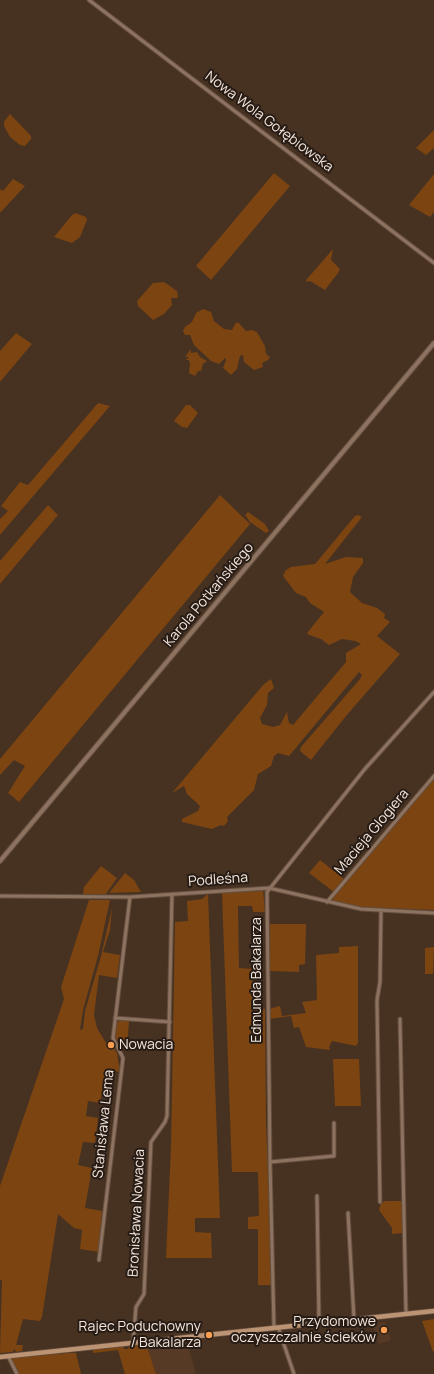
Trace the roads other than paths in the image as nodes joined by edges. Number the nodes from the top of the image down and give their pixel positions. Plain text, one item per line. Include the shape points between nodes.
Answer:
1 (89, 0) edge
2 (434, 262) edge
3 (434, 343) edge
4 (434, 692) edge
5 (434, 776) edge
6 (0, 861) edge
7 (269, 888) junction
8 (172, 894) junction
9 (0, 896) edge
10 (130, 897) junction
11 (327, 902) junction
12 (381, 910) junction
13 (434, 913) edge
14 (115, 1018) junction
15 (400, 1019) dead end
16 (170, 1022) junction
17 (334, 1123) dead end
18 (270, 1162) junction
19 (317, 1196) dead end
20 (380, 1202) dead end
21 (348, 1212) dead end
22 (99, 1260) dead end
23 (434, 1311) edge
24 (406, 1314) junction
25 (354, 1319) junction
26 (319, 1323) junction
27 (276, 1327) junction
28 (133, 1343) junction
29 (8, 1356) junction
30 (0, 1357) edge
31 (17, 1374) edge
32 (294, 1374) edge

1 - 2 street, Nowa Wola Gołębiowska
3 - 6 street, Karola Potkańskiego
4 - 7 street via 364,770
5 - 11 street, Macieja Glogiera
7 - 8 street, Podleśna
7 - 11 street, Podleśna
7 - 18 street, Edmunda Bakalarza via 267,925
8 - 10 street, Podleśna
8 - 16 street, Bronisława Nowacia
9 - 10 street, Podleśna
10 - 14 street, Stanisława Lema
11 - 12 street, Podleśna
12 - 13 street, Podleśna
12 - 20 street via 380,982 377,1000
14 - 16 street
14 - 22 street, Stanisława Lema via 113,1038 123,1058
15 - 24 street
16 - 28 street, Bronisława Nowacia via 167,1116 151,1142 144,1294 136,1307
17 - 18 street via 334,1156
18 - 27 street, Edmunda Bakalarza
19 - 26 street
21 - 25 street
23 - 24 main road
24 - 25 main road
25 - 26 main road
26 - 27 main road
27 - 28 main road
27 - 32 street, Edmunda Bakalarza
28 - 29 main road
29 - 30 main road
29 - 31 street

